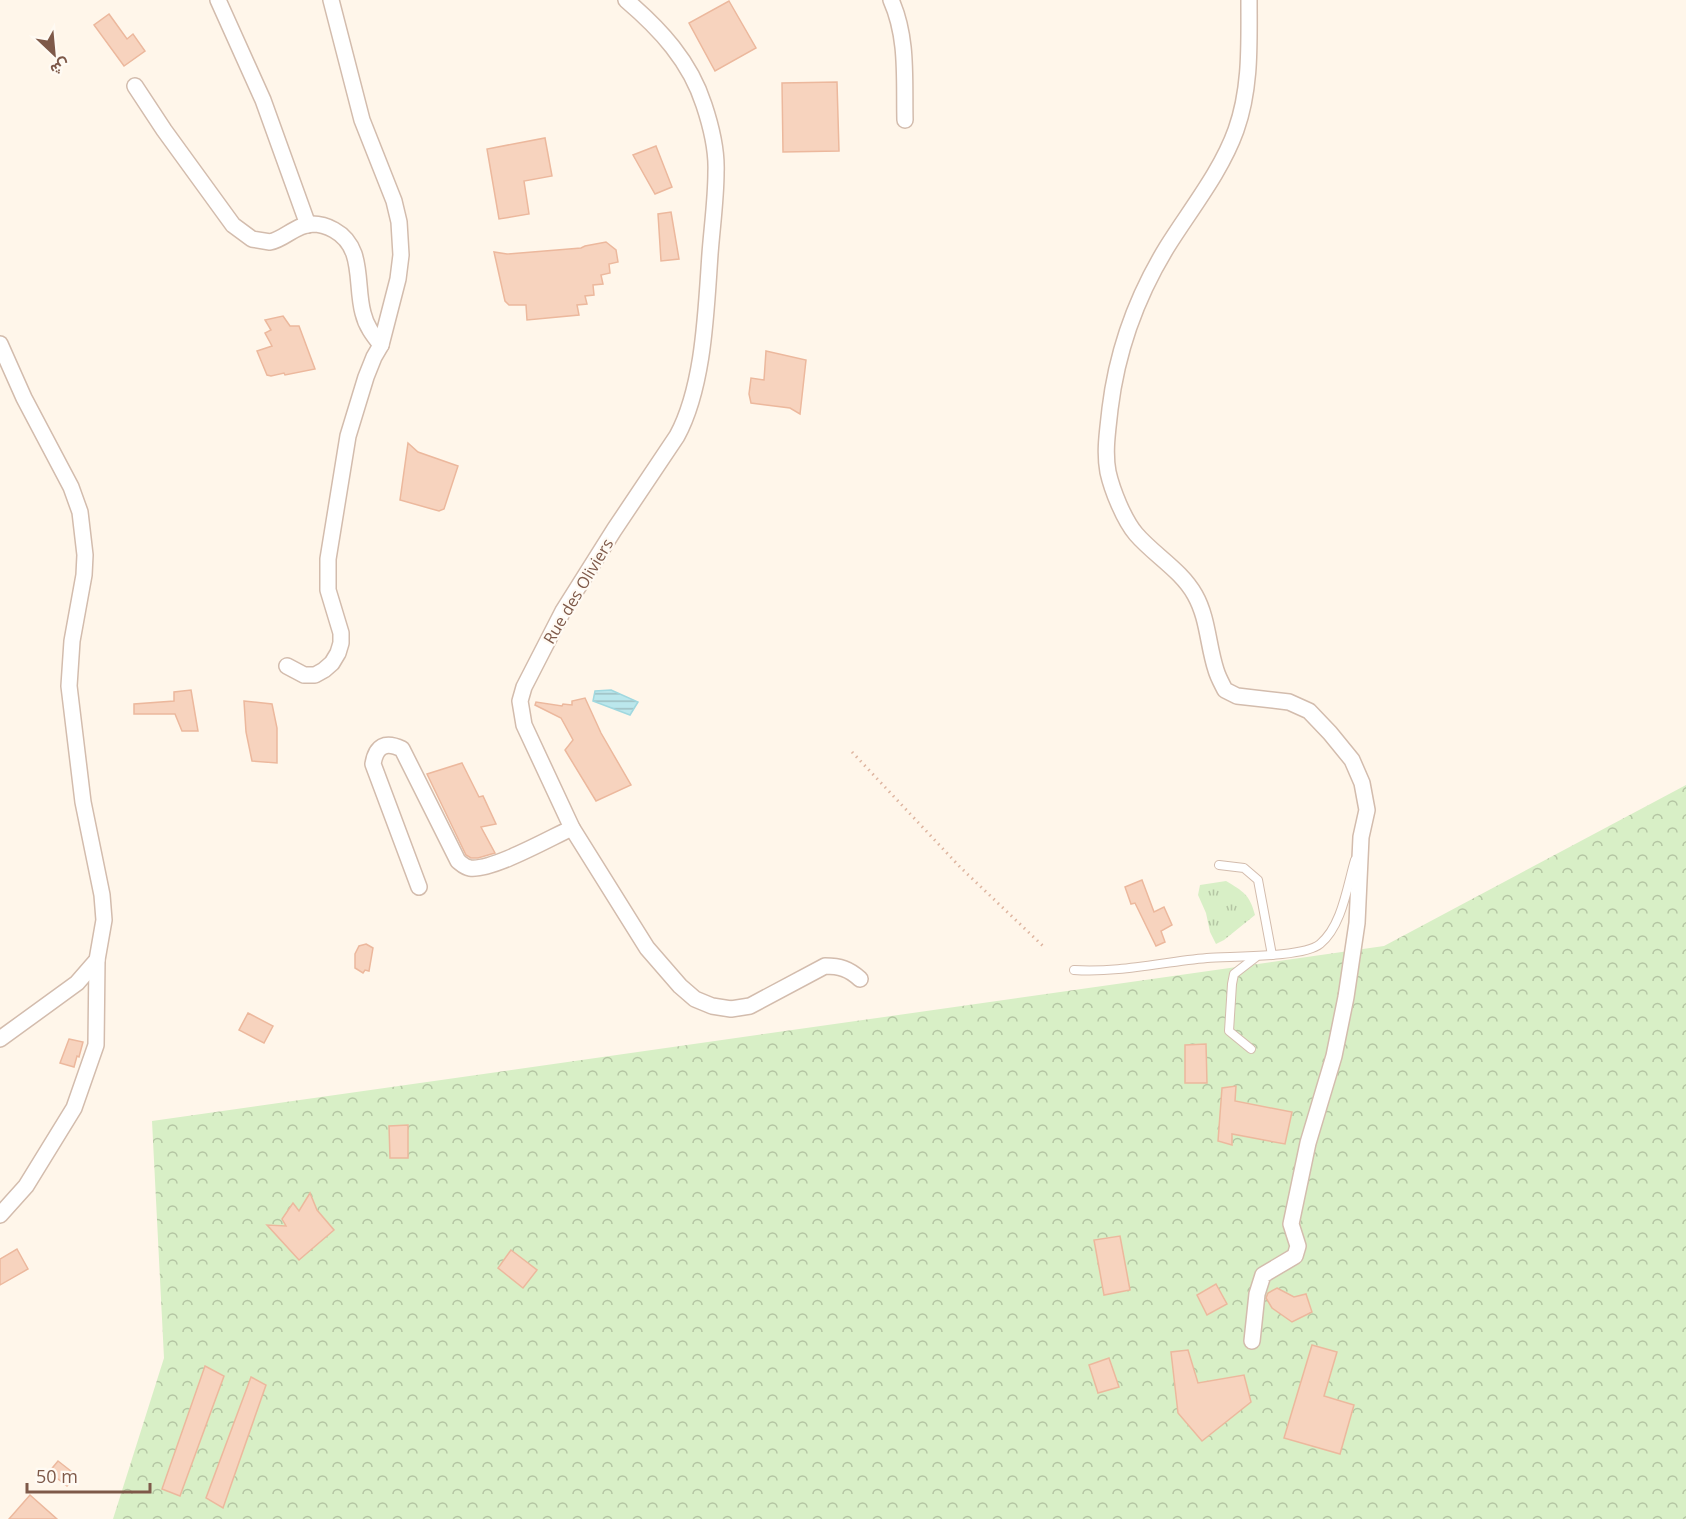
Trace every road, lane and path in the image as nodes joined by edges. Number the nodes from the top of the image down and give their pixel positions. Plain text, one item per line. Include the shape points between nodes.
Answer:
1 (218, 0) edge
2 (331, 0) edge
3 (626, 0) edge
4 (891, 0) edge
5 (1249, 0) edge
6 (135, 86) dead end
7 (905, 120) dead end
8 (308, 225) junction
9 (0, 344) edge
10 (381, 345) junction
11 (287, 666) dead end
12 (852, 752) dead end
13 (572, 828) junction
14 (1361, 837) junction
15 (1219, 865) dead end
16 (420, 887) dead end
17 (1043, 946) dead end
18 (1272, 955) junction
19 (1256, 957) junction
20 (97, 960) junction
21 (1074, 970) dead end
22 (860, 979) dead end
23 (0, 1039) edge
24 (1251, 1049) dead end
25 (0, 1215) edge
26 (1252, 1341) dead end

1 - 8 street via 263,100
2 - 10 street via 362,120 382,166 399,222 398,279
3 - 13 street, Rue des Oliviers via 653,23 694,80 710,125 717,171 706,301 689,412 563,611 520,701 524,725
4 - 7 street via 904,52
5 - 14 street via 1244,103 1222,158 1148,280 1128,330 1113,389 1106,443 1108,471 1134,532 1196,596 1225,690 1237,696 1289,702 1308,711 1352,760 1367,810
6 - 8 street via 237,229 252,239 270,243
8 - 10 street via 330,228 349,242 359,275 363,316
9 - 20 street via 71,487 85,538 69,686 84,811 102,895 104,920
10 - 11 street via 366,377 348,436 328,559 328,590 341,643 332,663 315,675 304,675
12 - 17 path via 960,867
13 - 16 street via 508,859 472,869 465,867 458,861 402,749 382,746 373,764
13 - 22 street, Rue des Oliviers via 647,948 695,999 722,1008 750,1006 825,966 850,970
14 - 18 lane via 1338,918 1328,936 1318,946
14 - 26 street via 1357,923 1346,997 1291,1224 1298,1246 1295,1256 1263,1275
15 - 18 lane via 1244,868 1258,880
18 - 19 lane
19 - 21 lane via 1207,958 1099,972
19 - 24 lane via 1234,974 1229,1031
20 - 23 street via 77,983
20 - 25 street via 96,1045 74,1108 26,1186

